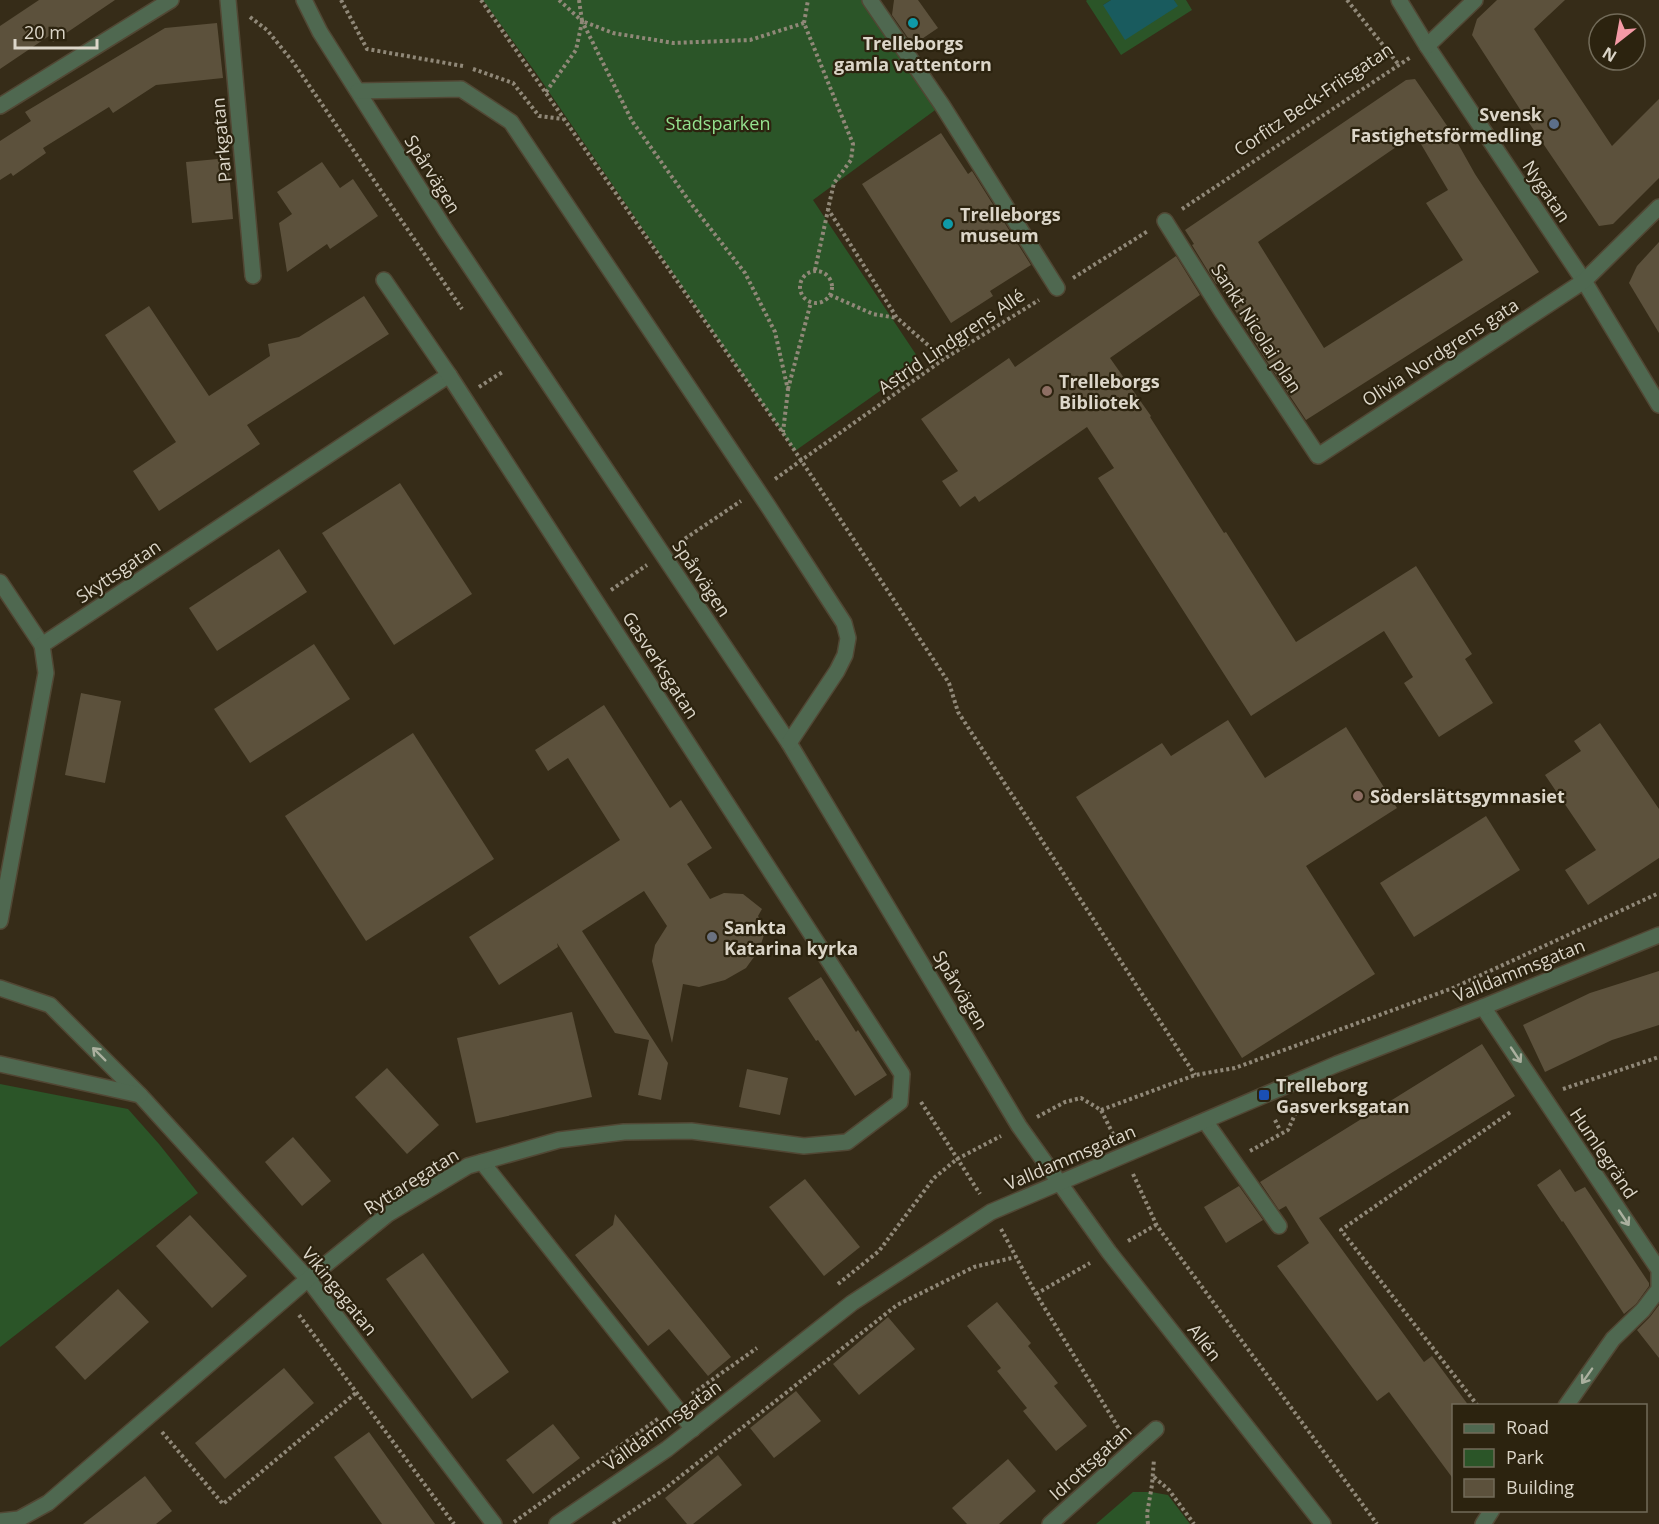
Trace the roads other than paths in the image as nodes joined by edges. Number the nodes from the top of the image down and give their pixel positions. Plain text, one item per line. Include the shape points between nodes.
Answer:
1 (171, 0) edge
2 (228, 0) edge
3 (304, 0) edge
4 (870, 0) edge
5 (1399, 0) edge
6 (1475, 0) edge
7 (1427, 46) junction
8 (358, 91) junction
9 (0, 106) edge
10 (1659, 207) edge
11 (1165, 221) road end
12 (253, 276) dead end
13 (384, 280) dead end
14 (1584, 281) junction
15 (1057, 288) road end
16 (449, 375) junction
17 (1659, 405) edge
18 (1318, 456) joint
19 (0, 582) edge
20 (42, 645) junction
21 (789, 743) junction
22 (0, 921) edge
23 (1659, 934) edge
24 (0, 988) edge
25 (1483, 1006) junction
26 (0, 1064) edge
27 (903, 1074) joint
28 (140, 1095) junction
29 (1205, 1121) junction
30 (482, 1162) junction
31 (1059, 1183) junction
32 (1279, 1226) dead end
33 (308, 1279) junction
34 (1567, 1404) edge
35 (693, 1429) junction
36 (1156, 1429) road end
37 (0, 1521) edge
38 (494, 1524) edge
39 (557, 1524) edge
40 (1050, 1524) edge
41 (1323, 1524) edge

1 - 9 street
2 - 12 street, Parkgatan
3 - 8 street, Spårvägen
4 - 15 street via 942,105
5 - 7 street, Nygatan
6 - 7 street
7 - 14 street, Nygatan
8 - 21 street, Spårvägen via 445,229
8 - 21 street via 461,89 511,122 844,623 848,638 845,655
10 - 14 street, Olivia Nordgrens gata
11 - 18 street, Sankt Nicolai plan
13 - 16 street, Gasverksgatan
14 - 17 street, Nygatan
14 - 18 street, Olivia Nordgrens gata
16 - 20 street, Skyttsgatan
16 - 27 street, Gasverksgatan
19 - 20 street
20 - 22 street via 46,673
21 - 31 street, Spårvägen via 1019,1126
23 - 25 street, Valldammsgatan
28 -> 24 street, Vikingagatan via 50,1005
25 - 29 street, Valldammsgatan
25 -> 34 street, Humlegränd via 1659,1270 1659,1289 1613,1339
26 - 28 street
27 - 30 street, Ryttaregatan via 900,1102 847,1142 804,1146 691,1131 624,1132 559,1140
28 - 33 street, Vikingagatan
29 - 31 street, Valldammsgatan
29 - 32 street
30 - 33 street, Ryttaregatan via 468,1166 388,1214
30 - 35 street
31 - 35 street, Valldammsgatan via 992,1212 852,1304
31 - 41 street, Allén
33 - 37 street, Ryttaregatan via 48,1503 19,1519
33 - 38 street, Vikingagatan
35 - 39 street, Valldammsgatan
36 - 40 street, Idrottsgatan

